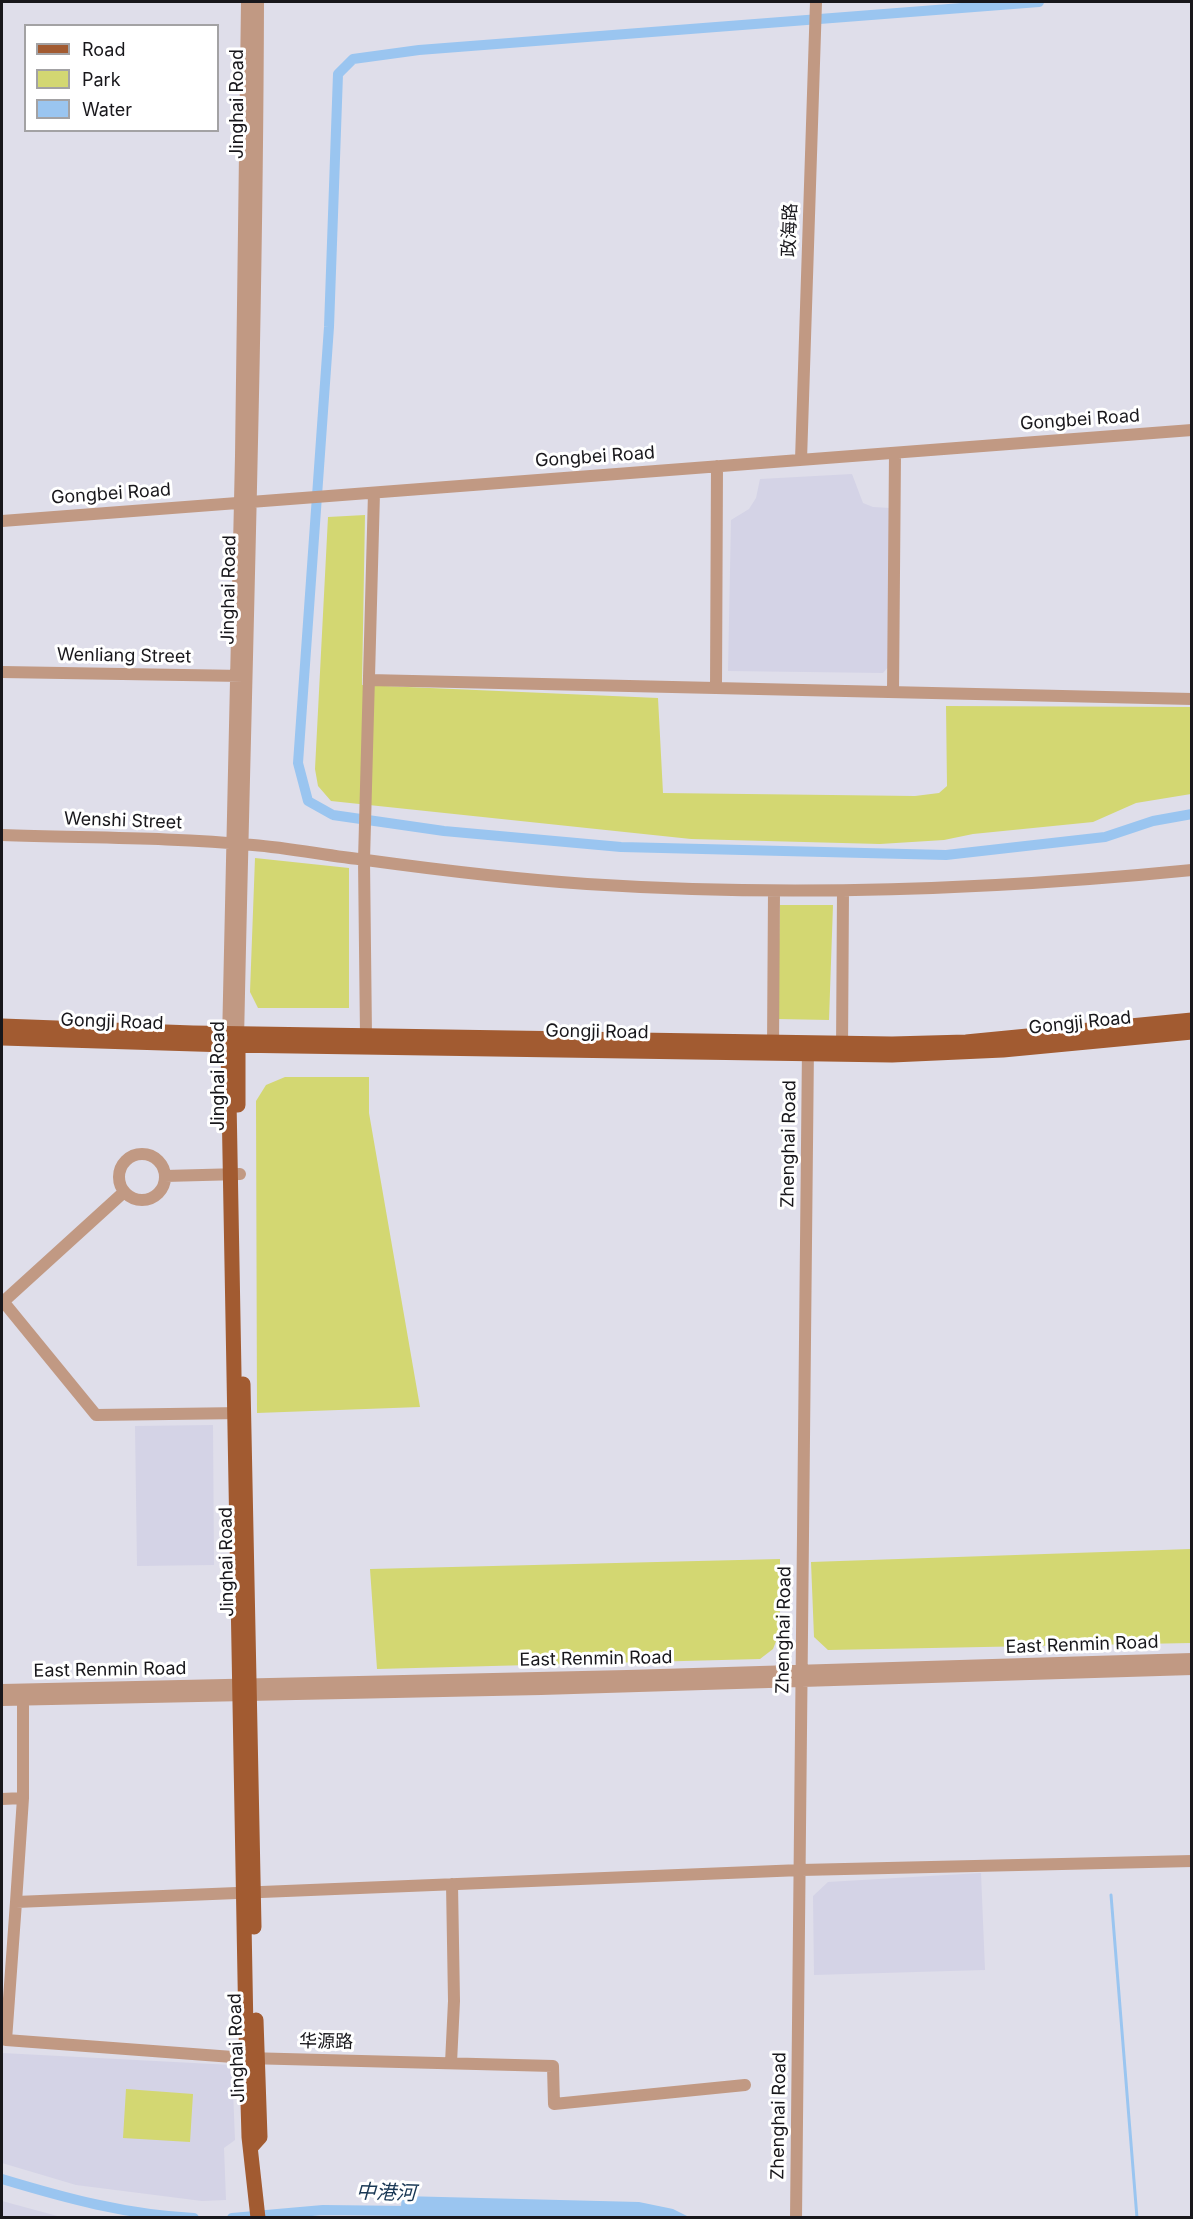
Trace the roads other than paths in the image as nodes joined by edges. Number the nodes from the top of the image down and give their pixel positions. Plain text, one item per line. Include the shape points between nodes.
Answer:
1 (247, 2) edge
2 (258, 2) edge
3 (816, 2) edge
4 (1191, 430) edge
5 (896, 453) junction
6 (801, 460) junction
7 (717, 466) junction
8 (374, 493) junction
9 (245, 502) junction
10 (2, 521) edge
11 (2, 672) edge
12 (241, 676) junction
13 (369, 680) junction
14 (716, 688) junction
15 (893, 692) junction
16 (1191, 699) edge
17 (2, 835) edge
18 (238, 844) junction
19 (364, 860) junction
20 (1191, 870) edge
21 (774, 891) junction
22 (843, 891) junction
23 (1191, 1020) edge
24 (2, 1026) edge
25 (1191, 1032) edge
26 (366, 1036) junction
27 (2, 1038) edge
28 (233, 1039) junction
29 (773, 1048) junction
30 (808, 1048) junction
31 (842, 1049) junction
32 (234, 1174) junction
33 (165, 1176) junction
34 (124, 1192) junction
35 (2, 1301) edge
36 (239, 1414) junction
37 (1191, 1659) edge
38 (1191, 1669) edge
39 (802, 1676) junction
40 (2, 1690) edge
41 (243, 1690) junction
42 (2, 1700) edge
43 (23, 1700) junction
44 (23, 1798) junction
45 (2, 1799) edge
46 (1191, 1861) edge
47 (801, 1870) junction
48 (452, 1884) junction
49 (248, 1893) junction
50 (16, 1902) junction
51 (252, 2058) junction
52 (451, 2063) junction
53 (745, 2085) dead end
54 (258, 2217) edge
55 (796, 2217) edge

1 - 9 street, Jinghai Road
2 - 9 street, Jinghai Road via 257,165
3 - 6 street, 政海路
4 - 5 street, Gongbei Road
5 - 6 street, Gongbei Road
5 - 15 street
6 - 7 street, Gongbei Road
7 - 8 street, Gongbei Road
7 - 14 street
8 - 9 street, Gongbei Road
8 - 13 street
9 - 10 street, Gongbei Road
9 - 12 street, Jinghai Road
11 - 12 street, Wenliang Street
12 - 18 street, Jinghai Road
13 - 14 street
13 - 19 street
14 - 15 street
15 - 16 street
17 - 18 street, Wenshi Street
18 - 19 street, Wenshi Street
18 - 28 street, Jinghai Road
19 - 21 street, Wenshi Street via 585,884
19 - 26 street
20 - 22 street, Wenshi Street via 1026,884
21 - 22 street, Wenshi Street
21 - 29 street
22 - 31 street
23 - 31 main road, Gongji Road
24 - 28 main road, Gongji Road
25 - 31 main road, Gongji Road via 967,1053
26 - 28 main road, Gongji Road
26 - 29 main road, Gongji Road
27 - 28 main road, Gongji Road
28 - 29 main road, Gongji Road
28 - 32 main road, Jinghai Road
29 - 30 main road, Gongji Road
30 - 31 main road, Gongji Road
30 - 39 street, Zhenghai Road
32 - 33 street
32 - 36 main road, Jinghai Road
33 - 34 street via 162,1188 153,1197 140,1200
33 - 34 street via 154,1158 134,1156 120,1170
34 - 35 street
35 - 36 street via 96,1415
36 - 41 main road, Jinghai Road
37 - 39 street, East Renmin Road
38 - 39 street, East Renmin Road
39 - 41 street, East Renmin Road
39 - 47 street, Zhenghai Road
40 - 41 street, East Renmin Road
41 - 43 street, East Renmin Road
41 - 49 main road, Jinghai Road
42 - 43 street, East Renmin Road
43 - 44 street
44 - 45 street
44 - 50 street
46 - 47 street
47 - 48 street
47 - 55 street, Zhenghai Road
48 - 49 street
48 - 52 street
49 - 50 street
49 - 51 main road, Jinghai Road
50 - 51 street, 华源路 via 6,2040
51 - 52 street, 华源路
51 - 54 main road, Jinghai Road via 260,2137 251,2147
52 - 53 street, 华源路 via 554,2066 554,2104

